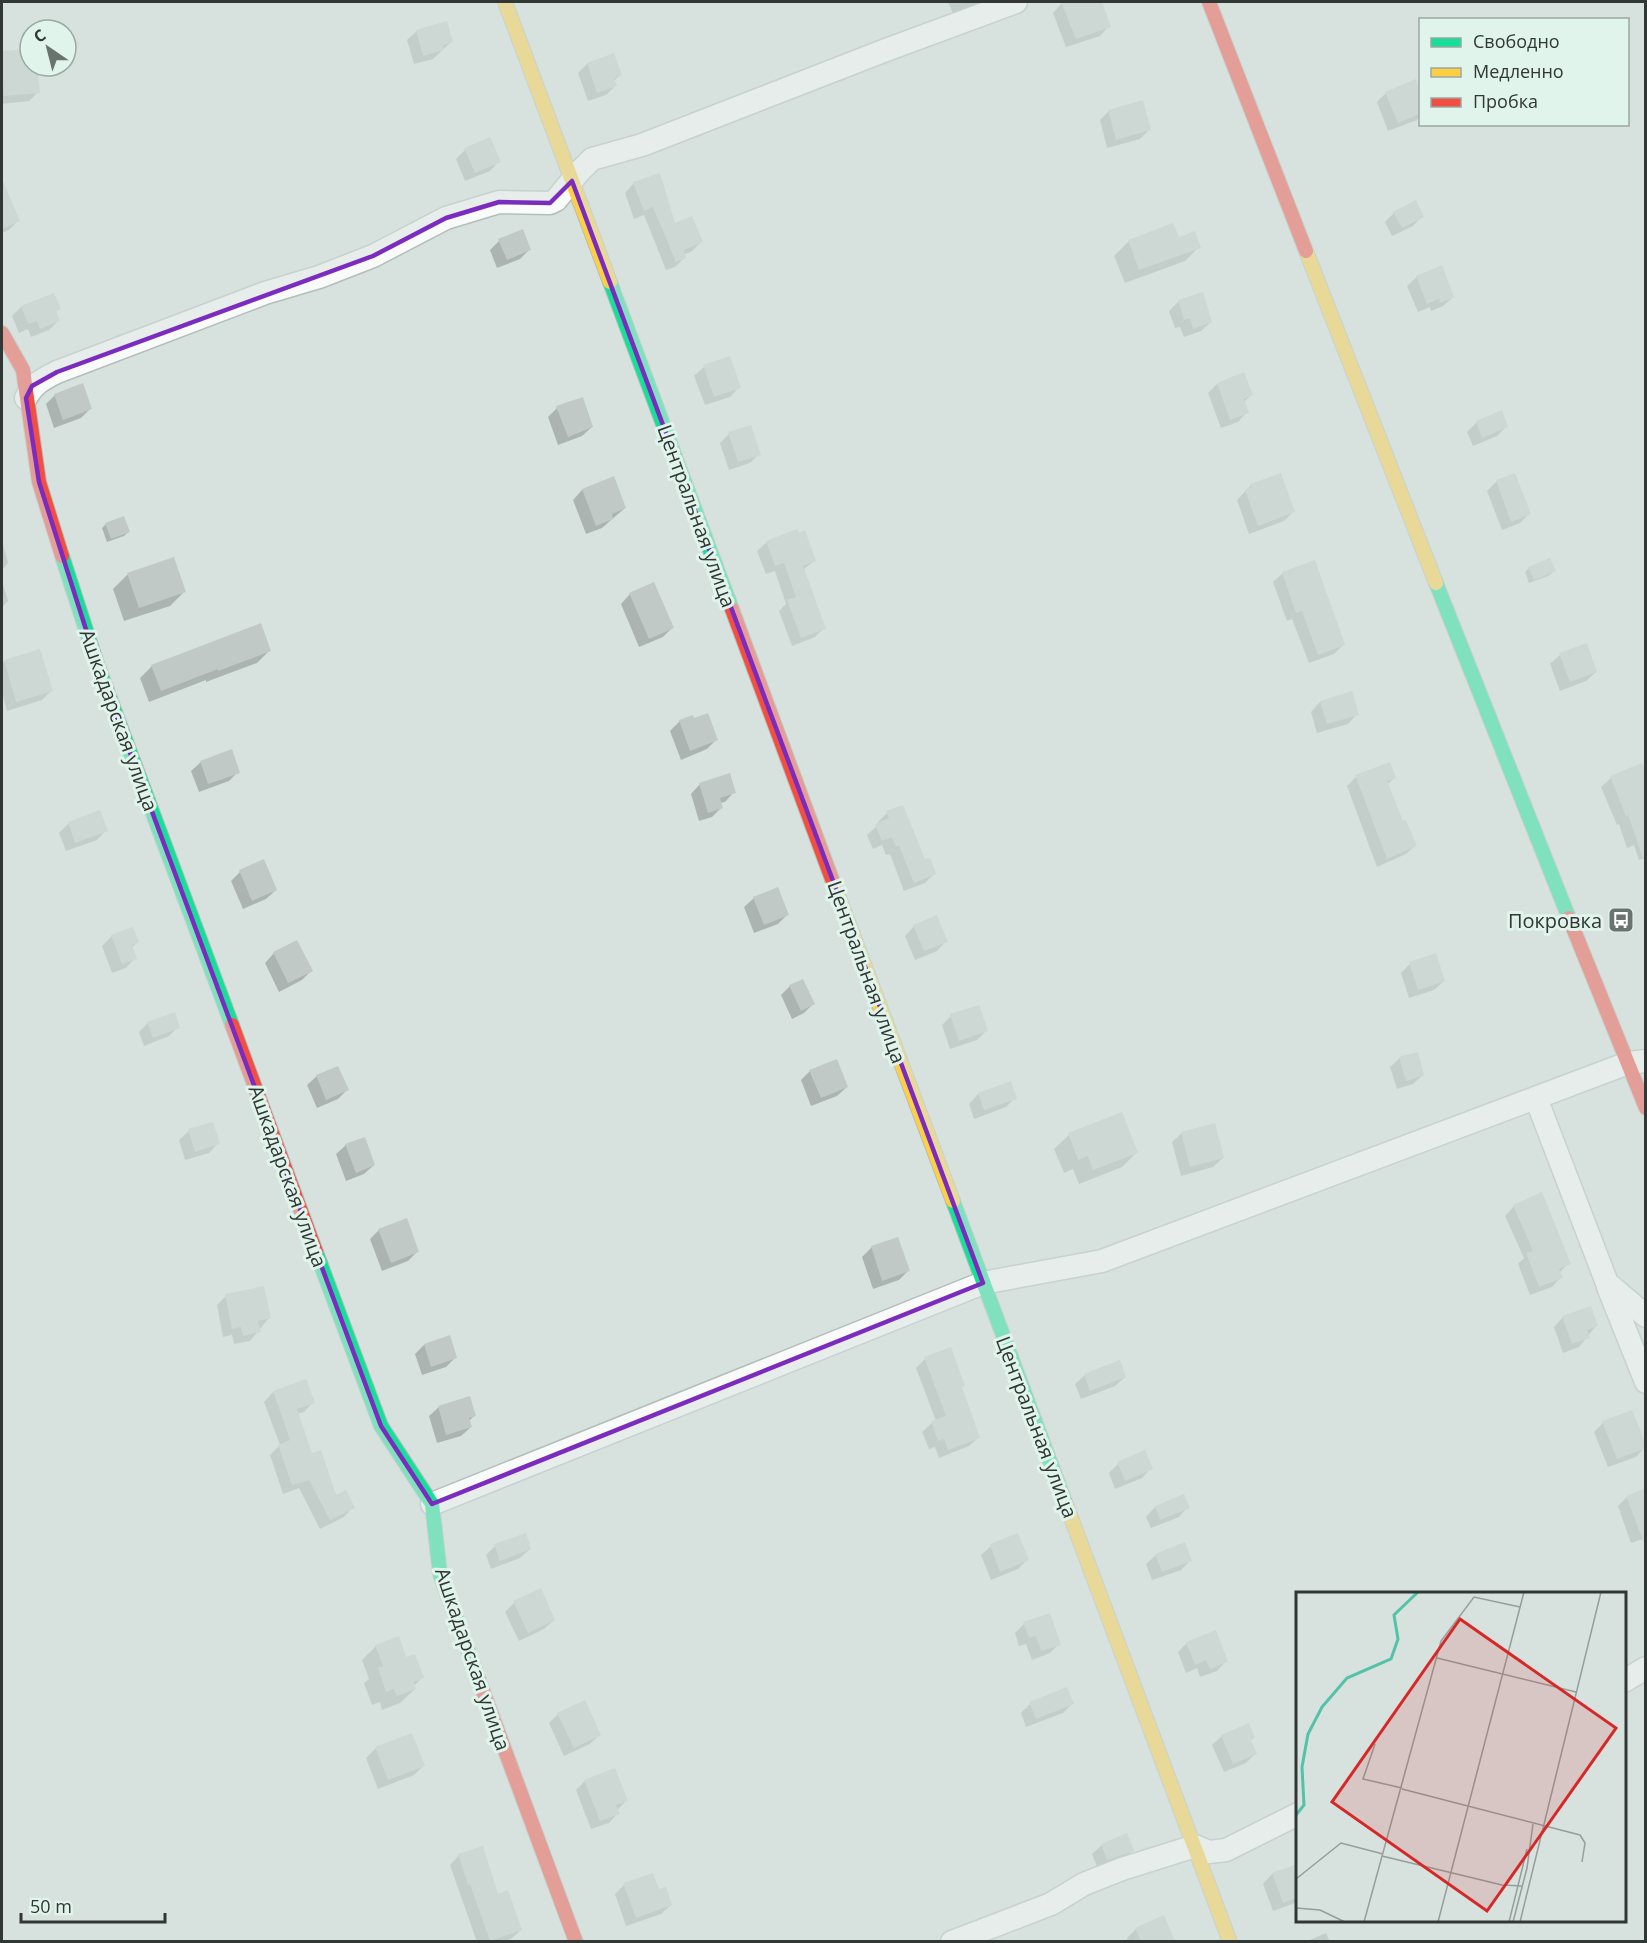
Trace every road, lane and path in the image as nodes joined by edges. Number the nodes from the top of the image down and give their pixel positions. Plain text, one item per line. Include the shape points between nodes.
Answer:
1 (505, 2) edge
2 (1016, 2) edge
3 (1209, 2) edge
4 (572, 181) junction
5 (2, 333) edge
6 (26, 398) junction
7 (1637, 1062) edge
8 (1536, 1098) junction
9 (1646, 1108) edge
10 (983, 1283) junction
11 (1607, 1283) junction
12 (1646, 1317) edge
13 (1646, 1382) edge
14 (432, 1504) junction
15 (1646, 1668) edge
16 (1626, 1680) edge
17 (1296, 1815) edge
18 (1195, 1846) junction
19 (576, 1941) edge
20 (952, 1941) edge
21 (1230, 1941) edge

1 - 4 street, Центральная улица
2 - 4 street via 642,145 592,159
3 - 7 street via 1525,810
4 - 6 street via 550,203 499,202 446,218 362,260 57,372 32,386
4 - 10 street, Центральная улица
5 - 6 street, Ашкадарская улица via 23,370
6 - 14 street, Ашкадарская улица via 39,482 97,664 381,1426
7 - 8 street
7 - 9 street
8 - 10 street via 1102,1261
8 - 11 street
10 - 14 street
10 - 18 street, Центральная улица
11 - 12 street
11 - 13 street
14 - 19 street, Ашкадарская улица via 440,1574
15 - 16 street
17 - 18 street via 1226,1850 1209,1852
18 - 20 street via 1103,1876 1051,1904
18 - 21 street, Центральная улица

